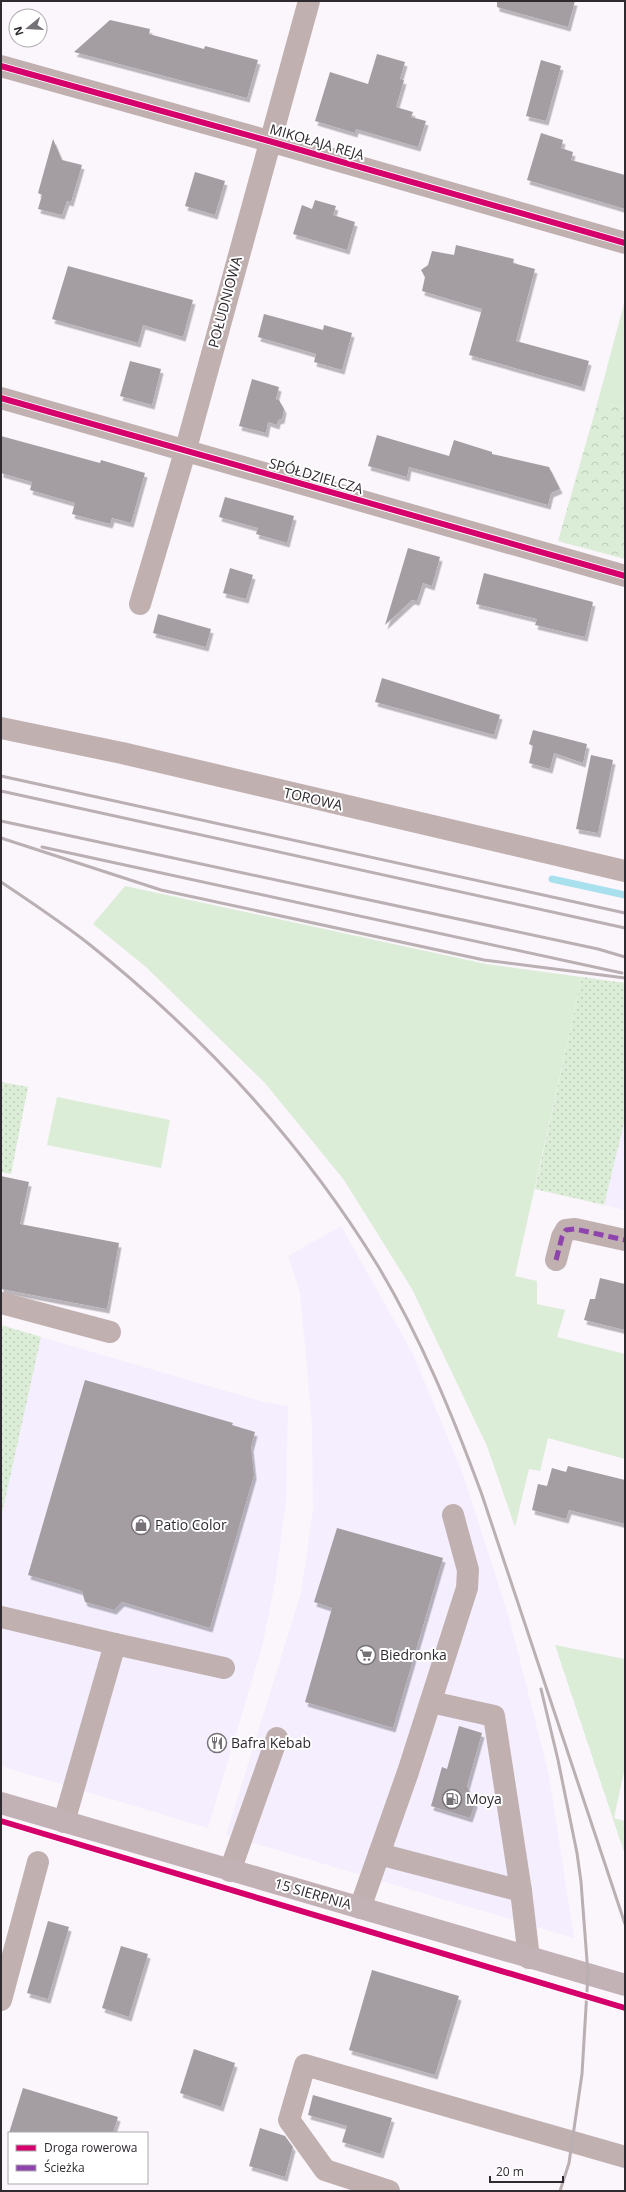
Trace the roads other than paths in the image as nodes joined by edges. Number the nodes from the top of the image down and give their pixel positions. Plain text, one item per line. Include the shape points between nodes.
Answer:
1 (309, 1) edge
2 (1, 66) edge
3 (269, 141) junction
4 (625, 243) edge
5 (1, 398) edge
6 (185, 452) junction
7 (625, 576) edge
8 (140, 604) dead end
9 (1, 728) edge
10 (625, 871) edge
11 (625, 1240) edge
12 (556, 1260) dead end
13 (1, 1303) edge
14 (110, 1332) dead end
15 (453, 1515) dead end
16 (1, 1617) edge
17 (115, 1644) junction
18 (224, 1668) dead end
19 (430, 1702) junction
20 (278, 1738) dead end
21 (1, 1803) edge
22 (64, 1822) junction
23 (379, 1854) junction
24 (38, 1862) dead end
25 (230, 1871) junction
26 (521, 1891) junction
27 (360, 1908) junction
28 (529, 1958) junction
29 (625, 1985) edge
30 (1, 2000) edge
31 (625, 2157) edge
32 (389, 2191) edge

1 - 3 street, POŁUDNIOWA
2 - 3 street, MIKOŁAJA REJA
3 - 4 street, MIKOŁAJA REJA
3 - 6 street, POŁUDNIOWA
5 - 6 street, SPÓŁDZIELCZA
6 - 7 street, SPÓŁDZIELCZA
6 - 8 street, POŁUDNIOWA
9 - 10 street, TOROWA via 122,753
11 - 12 street via 575,1229 566,1230
13 - 14 street
15 - 19 street via 469,1580
16 - 17 street
17 - 18 street
17 - 22 street
19 - 23 street
19 - 26 street via 494,1716
20 - 25 street
21 - 22 main road, 15 SIERPNIA
22 - 25 main road, 15 SIERPNIA
23 - 26 street
23 - 27 street
24 - 30 street
25 - 27 main road, 15 SIERPNIA
26 - 28 street
27 - 28 main road, 15 SIERPNIA
28 - 29 main road, 15 SIERPNIA
31 - 32 street via 305,2065 289,2120 325,2170

